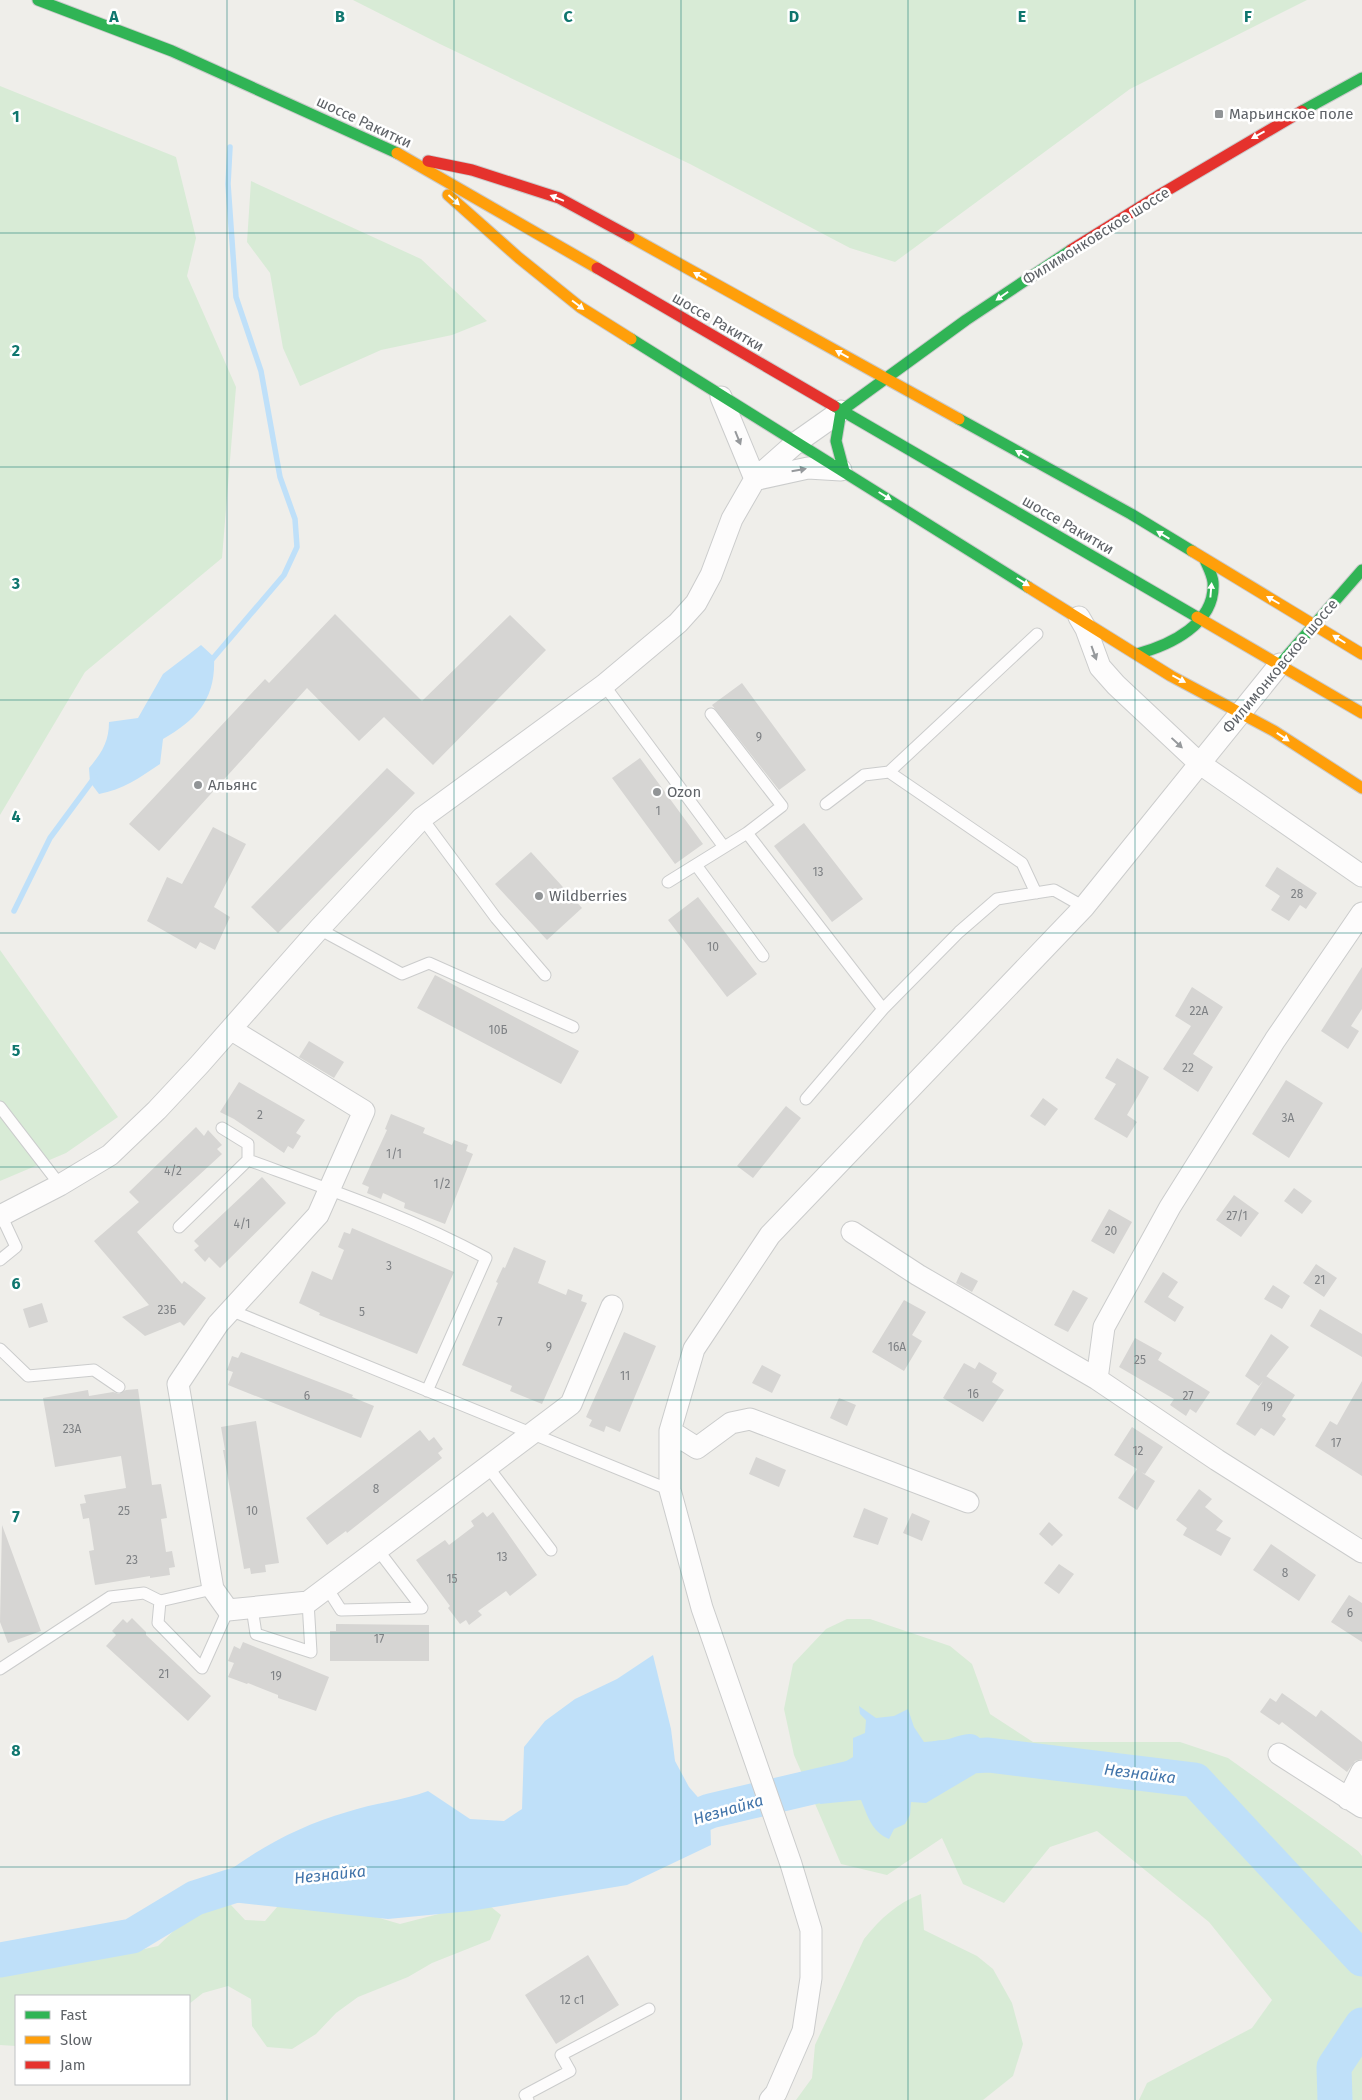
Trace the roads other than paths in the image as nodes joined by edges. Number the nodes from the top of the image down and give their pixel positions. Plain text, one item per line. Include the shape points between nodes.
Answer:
1 (38, 0) edge
2 (1362, 78) edge
3 (404, 156) junction
4 (884, 378) junction
5 (721, 397) junction
6 (841, 411) junction
7 (797, 442) junction
8 (844, 470) junction
9 (755, 480) junction
10 (1205, 560) junction
11 (1362, 570) edge
12 (1079, 617) junction
13 (1202, 619) junction
14 (1315, 624) junction
15 (1037, 634) dead end
16 (1137, 654) junction
17 (1362, 654) edge
18 (1280, 664) junction
19 (604, 685) junction
20 (1241, 712) junction
21 (1362, 713) edge
22 (711, 714) dead end
23 (1198, 763) junction
24 (889, 772) junction
25 (1362, 788) edge
26 (826, 804) dead end
27 (422, 818) junction
28 (747, 833) junction
29 (724, 847) junction
30 (696, 865) junction
31 (1362, 876) edge
32 (668, 882) dead end
33 (1036, 893) junction
34 (1084, 907) junction
35 (1362, 913) edge
36 (319, 929) junction
37 (763, 956) dead end
38 (546, 975) dead end
39 (883, 1009) junction
40 (573, 1027) dead end
41 (232, 1030) junction
42 (806, 1099) dead end
43 (0, 1106) edge
44 (222, 1128) dead end
45 (248, 1160) junction
46 (60, 1185) junction
47 (329, 1190) junction
48 (1, 1215) edge
49 (179, 1227) dead end
50 (852, 1232) dead end
51 (0, 1260) edge
52 (612, 1306) dead end
53 (230, 1310) junction
54 (0, 1349) edge
55 (1097, 1379) junction
56 (119, 1387) dead end
57 (427, 1391) junction
58 (670, 1431) junction
59 (531, 1434) junction
60 (488, 1467) junction
61 (670, 1490) junction
62 (968, 1502) dead end
63 (378, 1550) junction
64 (551, 1550) dead end
65 (1362, 1552) edge
66 (327, 1588) junction
67 (213, 1589) junction
68 (160, 1601) junction
69 (308, 1602) junction
70 (252, 1608) junction
71 (228, 1610) junction
72 (0, 1669) edge
73 (1279, 1754) dead end
74 (1362, 1771) edge
75 (1355, 1803) edge
76 (648, 2009) dead end
77 (528, 2100) edge
78 (770, 2100) edge

1 - 3 street, шоссе Ракитки via 172,51
2 -> 4 street, Филимонковское шоссе via 1239,146 1035,273
4 -> 3 street via 558,198 472,170
3 -> 5 street via 519,258 580,307
3 - 6 street, шоссе Ракитки
4 - 6 street, Филимонковское шоссе
10 -> 4 street via 1131,514
5 - 7 street
5 -> 9 street
6 - 7 street
6 - 8 street via 834,434 837,456
6 - 13 street, шоссе Ракитки
7 - 8 street
7 - 9 street
9 -> 8 street via 808,468
8 -> 12 street
9 - 19 street via 732,519 696,603 678,623
13 -> 10 street via 1212,593 1212,578
14 -> 10 street
11 - 14 street, Филимонковское шоссе
12 - 16 street
12 -> 23 street via 1100,667
13 - 16 street via 1173,642
13 - 18 street, шоссе Ракитки
17 -> 14 street
14 - 18 street, Филимонковское шоссе
15 - 24 lane
16 -> 20 street via 1171,676
18 - 20 street, Филимонковское шоссе
18 - 21 street, шоссе Ракитки
19 - 27 street
19 - 29 lane
20 - 23 street, Филимонковское шоссе
20 -> 25 street
22 - 28 lane via 782,806
23 - 31 street
23 - 34 street, Филимонковское шоссе
24 - 26 lane via 864,775
24 - 33 lane via 1022,863
27 - 36 street
27 - 38 lane via 496,918
28 - 29 lane
28 - 39 lane
29 - 30 lane
30 - 32 lane
30 - 37 lane
33 - 34 lane via 1054,890
33 - 39 lane via 997,899 959,932
34 - 58 street, Филимонковское шоссе via 770,1235 694,1349
35 - 55 street via 1275,1040 1170,1207 1104,1327
36 - 40 lane via 402,974 429,963
36 - 41 street
39 - 42 lane
41 - 46 street via 110,1155
41 - 47 street via 364,1111
43 - 46 lane
44 - 45 lane via 248,1144
45 - 47 lane
45 - 49 lane
46 - 48 street
47 - 53 street via 318,1215
47 - 57 lane via 457,1242 486,1258
48 - 51 lane via 16,1247
50 - 55 street via 918,1275
52 - 59 street via 572,1404
53 - 57 lane
53 - 67 street via 178,1384
54 - 56 lane via 28,1376 94,1370
55 - 65 street
57 - 59 lane
58 - 61 street, Филимонковское шоссе
58 - 62 street via 697,1448 731,1423 750,1419
59 - 60 street
59 - 61 lane
60 - 63 street
60 - 64 lane
61 - 78 street, Филимонковское шоссе via 702,1608 811,1930 811,1978 803,2031
63 - 66 street
63 - 66 lane via 422,1608 342,1610
66 - 69 street
67 - 68 lane
67 - 71 street
68 - 71 lane via 158,1623 202,1668
68 - 72 lane via 144,1593 110,1597
69 - 70 street
69 - 70 lane via 311,1652 256,1634
70 - 71 street
73 - 75 street
74 - 75 street
76 - 77 lane via 561,2056 570,2071 525,2095

